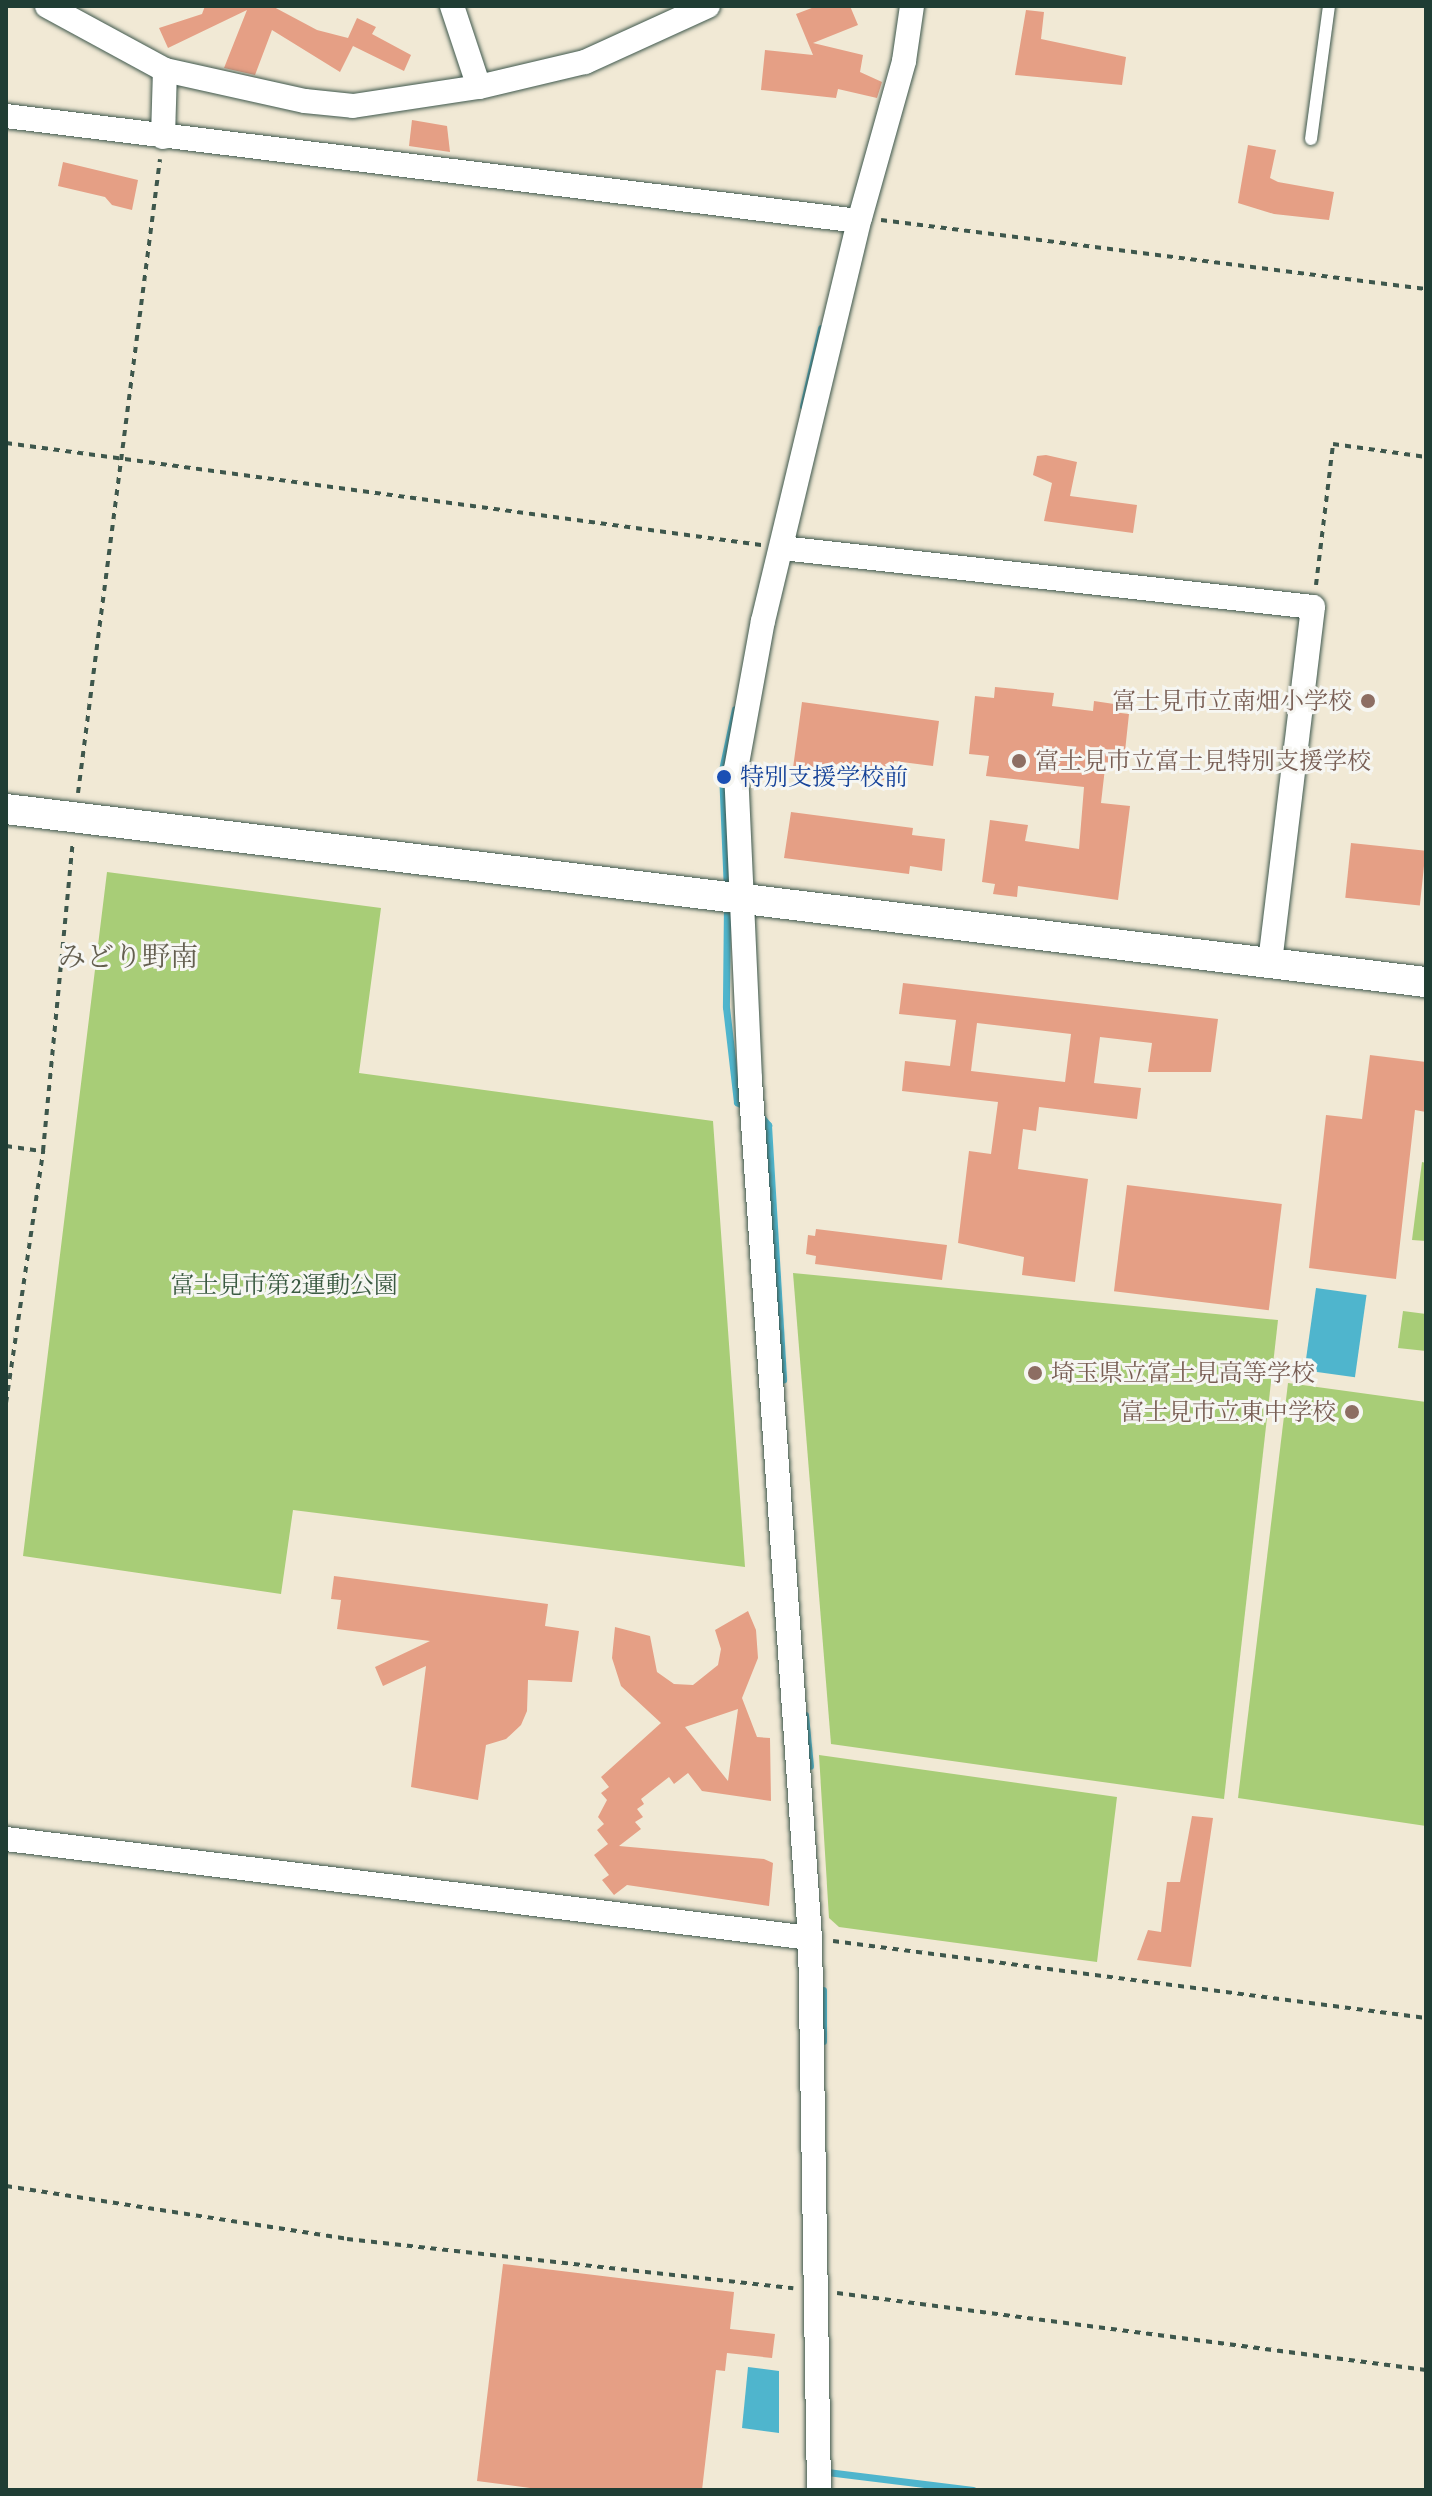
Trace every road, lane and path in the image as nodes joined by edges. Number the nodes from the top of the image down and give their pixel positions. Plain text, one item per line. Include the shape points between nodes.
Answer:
1 (452, 6) edge
2 (708, 6) edge
3 (912, 6) edge
4 (1329, 6) edge
5 (51, 7) edge
6 (165, 70) junction
7 (479, 87) junction
8 (6, 116) edge
9 (163, 137) junction
10 (1311, 139) dead end
11 (860, 219) junction
12 (1426, 289) edge
13 (6, 443) edge
14 (119, 457) junction
15 (1426, 457) edge
16 (782, 548) junction
17 (1313, 607) junction
18 (6, 809) edge
19 (75, 818) junction
20 (742, 898) junction
21 (1270, 962) junction
22 (1426, 982) edge
23 (6, 1146) edge
24 (43, 1151) junction
25 (6, 1403) edge
26 (6, 1839) edge
27 (810, 1938) junction
28 (1426, 2018) edge
29 (6, 2186) edge
30 (819, 2291) junction
31 (1426, 2370) edge
32 (819, 2490) edge

1 - 7 street
2 - 7 street via 585,62
3 - 11 street via 904,61
4 - 10 lane
5 - 6 street
6 - 7 street via 305,101 353,106
6 - 9 street
8 - 9 street
9 - 11 street
9 - 14 path
11 - 12 path
11 - 16 street
13 - 14 path
14 - 16 path
14 - 19 path
15 - 17 path via 1333,444
16 - 17 street
16 - 20 street via 738,739
17 - 21 street
18 - 19 street
19 - 20 street
19 - 24 path
20 - 21 street
20 - 27 street
21 - 22 street
23 - 24 path
24 - 25 path
26 - 27 street
27 - 28 path
27 - 30 street
29 - 30 path via 347,2239
30 - 31 path
30 - 32 street

